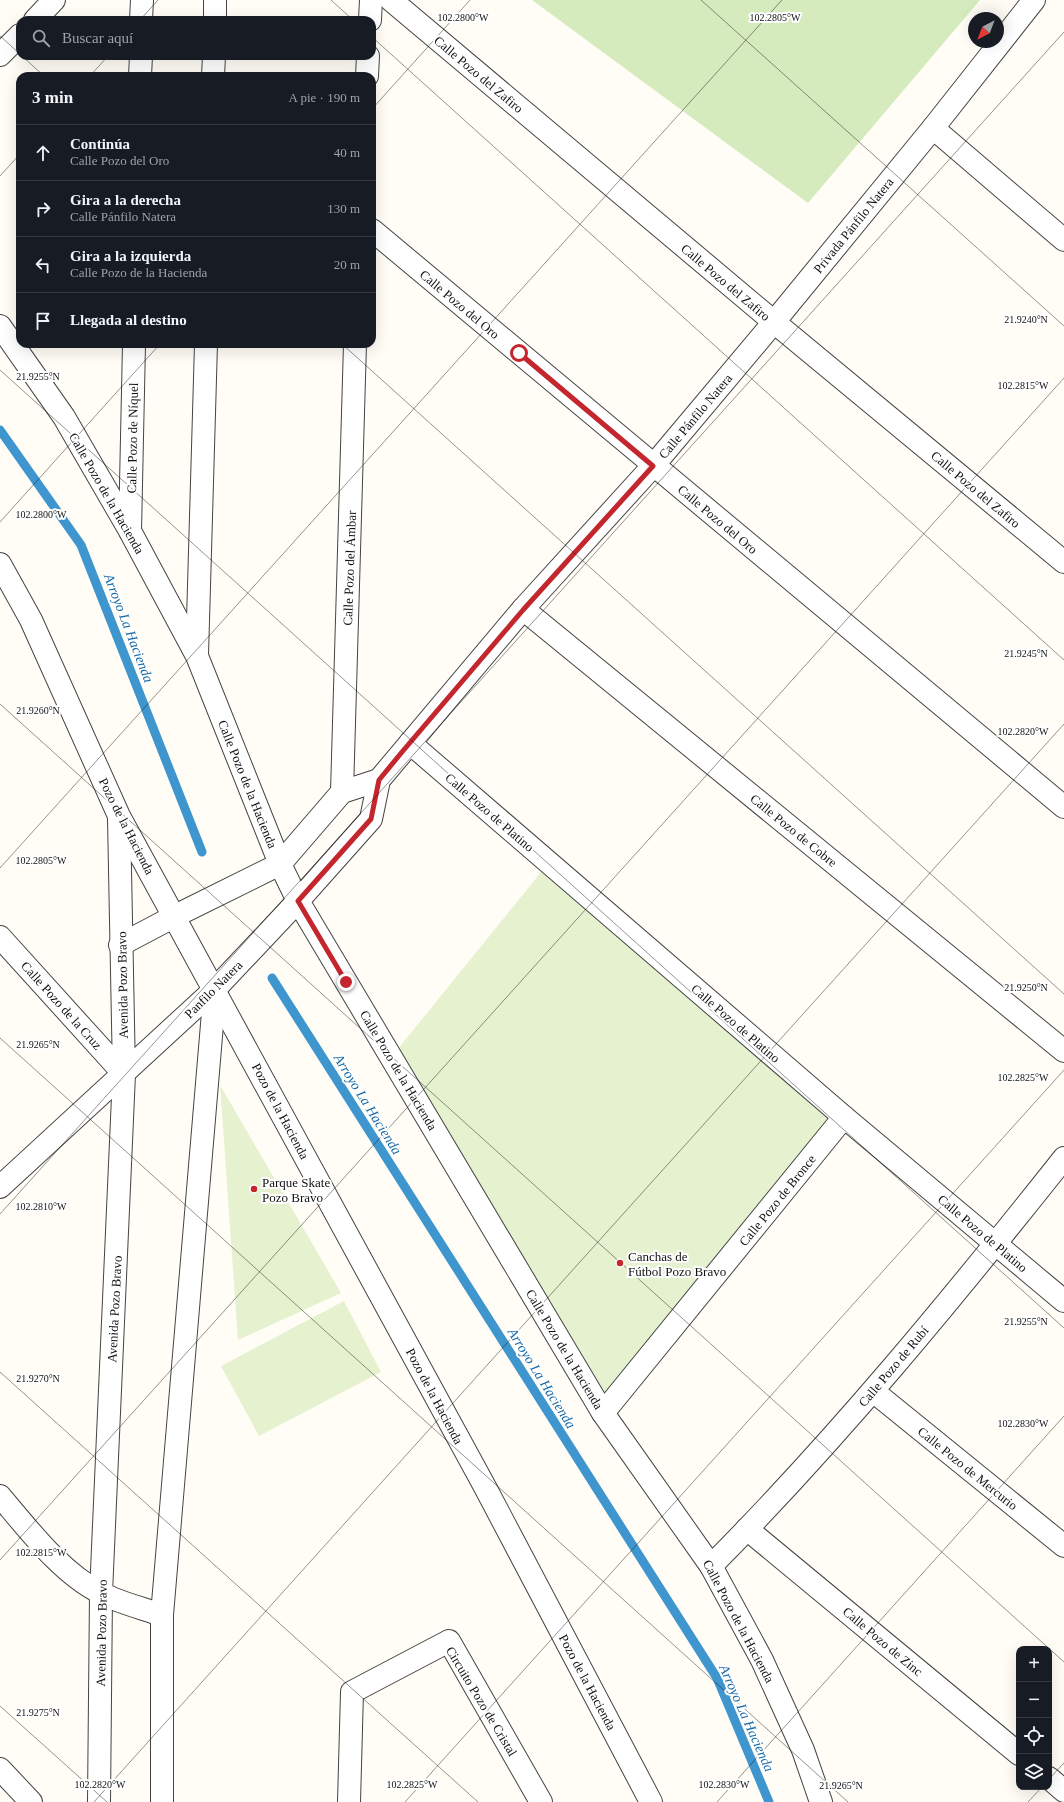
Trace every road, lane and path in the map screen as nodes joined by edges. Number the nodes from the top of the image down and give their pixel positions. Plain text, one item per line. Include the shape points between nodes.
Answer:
1 (54, 0) edge
2 (142, 0) edge
3 (215, 0) edge
4 (371, 0) edge
5 (391, 0) edge
6 (1034, 0) edge
7 (39, 16) edge
8 (142, 16) edge
9 (215, 16) edge
10 (370, 16) edge
11 (16, 39) edge
12 (0, 55) edge
13 (141, 60) edge
14 (214, 60) edge
15 (368, 60) edge
16 (140, 72) edge
17 (213, 72) edge
18 (367, 72) edge
19 (933, 128) junction
20 (376, 233) edge
21 (1064, 240) edge
22 (774, 322) junction
23 (0, 326) edge
24 (134, 348) edge
25 (206, 348) edge
26 (355, 348) edge
27 (653, 466) junction
28 (130, 531) junction
29 (1064, 562) edge
30 (0, 564) edge
31 (523, 610) junction
32 (197, 656) junction
33 (410, 743) junction
34 (379, 780) junction
35 (342, 792) junction
36 (1064, 807) edge
37 (119, 816) junction
38 (371, 819) junction
39 (280, 864) junction
40 (298, 901) junction
41 (175, 916) junction
42 (0, 937) edge
43 (120, 945) junction
44 (215, 989) junction
45 (1064, 1051) edge
46 (124, 1074) junction
47 (844, 1117) junction
48 (1064, 1158) edge
49 (0, 1187) edge
50 (995, 1244) junction
51 (1064, 1301) edge
52 (873, 1391) junction
53 (603, 1414) junction
54 (0, 1496) edge
55 (747, 1529) junction
56 (1064, 1546) edge
57 (711, 1566) junction
58 (101, 1593) junction
59 (162, 1615) junction
60 (1016, 1752) edge
61 (0, 1769) edge
62 (1052, 1781) edge
63 (1064, 1791) edge
64 (31, 1802) edge
65 (99, 1802) edge
66 (162, 1802) edge
67 (349, 1802) edge
68 (541, 1802) edge
69 (651, 1802) edge
70 (822, 1802) edge

1 - 7 street
2 - 8 street
3 - 9 street
4 - 10 street
5 - 22 street, Calle Pozo del Zafiro
6 - 19 street
11 - 12 street
13 - 16 street
14 - 17 street
15 - 18 street
19 - 21 street
19 - 22 street, Privada Pánfilo Natera
20 - 27 street, Calle Pozo del Oro
22 - 27 street, Calle Pánfilo Natera
22 - 29 street, Calle Pozo del Zafiro
23 - 28 street, Calle Pozo de la Hacienda via 64,417
24 - 28 street, Calle Pozo de Níquel
25 - 32 street
26 - 35 street, Calle Pozo del Ámbar
27 - 31 street, Calle Pánfilo Natera
27 - 36 street, Calle Pozo del Oro
28 - 32 street, Calle Pozo de la Hacienda
30 - 37 street, Pozo de la Hacienda via 31,620
31 - 33 street, Calle Pánfilo Natera
31 - 45 street, Calle Pozo de Cobre
32 - 39 street, Calle Pozo de la Hacienda
33 - 34 street, Calle Pánfilo Natera
33 - 47 street, Calle Pozo de Platino
34 - 35 street
34 - 38 street, Calle Pánfilo Natera
35 - 38 street
35 - 39 street
37 - 41 street, Pozo de la Hacienda
37 - 43 street, Avenida Pozo Bravo
38 - 40 street
39 - 40 street, Calle Pozo de la Hacienda
39 - 41 street
40 - 44 street, Panfilo Natera
40 - 53 street, Calle Pozo de la Hacienda
41 - 43 street
41 - 44 street, Pozo de la Hacienda
42 - 46 street, Calle Pozo de la Cruz
43 - 46 street, Avenida Pozo Bravo
44 - 46 street, Panfilo Natera
44 - 59 street
44 - 69 street, Pozo de la Hacienda
46 - 49 street, Panfilo Natera
46 - 58 street, Avenida Pozo Bravo
47 - 50 street, Calle Pozo de Platino
47 - 53 street, Calle Pozo de Bronce
48 - 50 street, Calle Pozo de Rubí
50 - 51 street, Calle Pozo de Platino
50 - 52 street, Calle Pozo de Rubí
52 - 55 street, Calle Pozo de Rubí
52 - 56 street, Calle Pozo de Mercurio
53 - 57 street, Calle Pozo de la Hacienda
54 - 58 street via 67,1570
55 - 57 street, Calle Pozo de Rubí
55 - 60 street, Calle Pozo de Zinc
57 - 70 street, Calle Pozo de la Hacienda via 762,1660 803,1750
58 - 59 street
58 - 65 street, Avenida Pozo Bravo
59 - 66 street
61 - 64 street
62 - 63 street
67 - 68 street, Circuito Pozo de Cristal via 352,1692 449,1641

